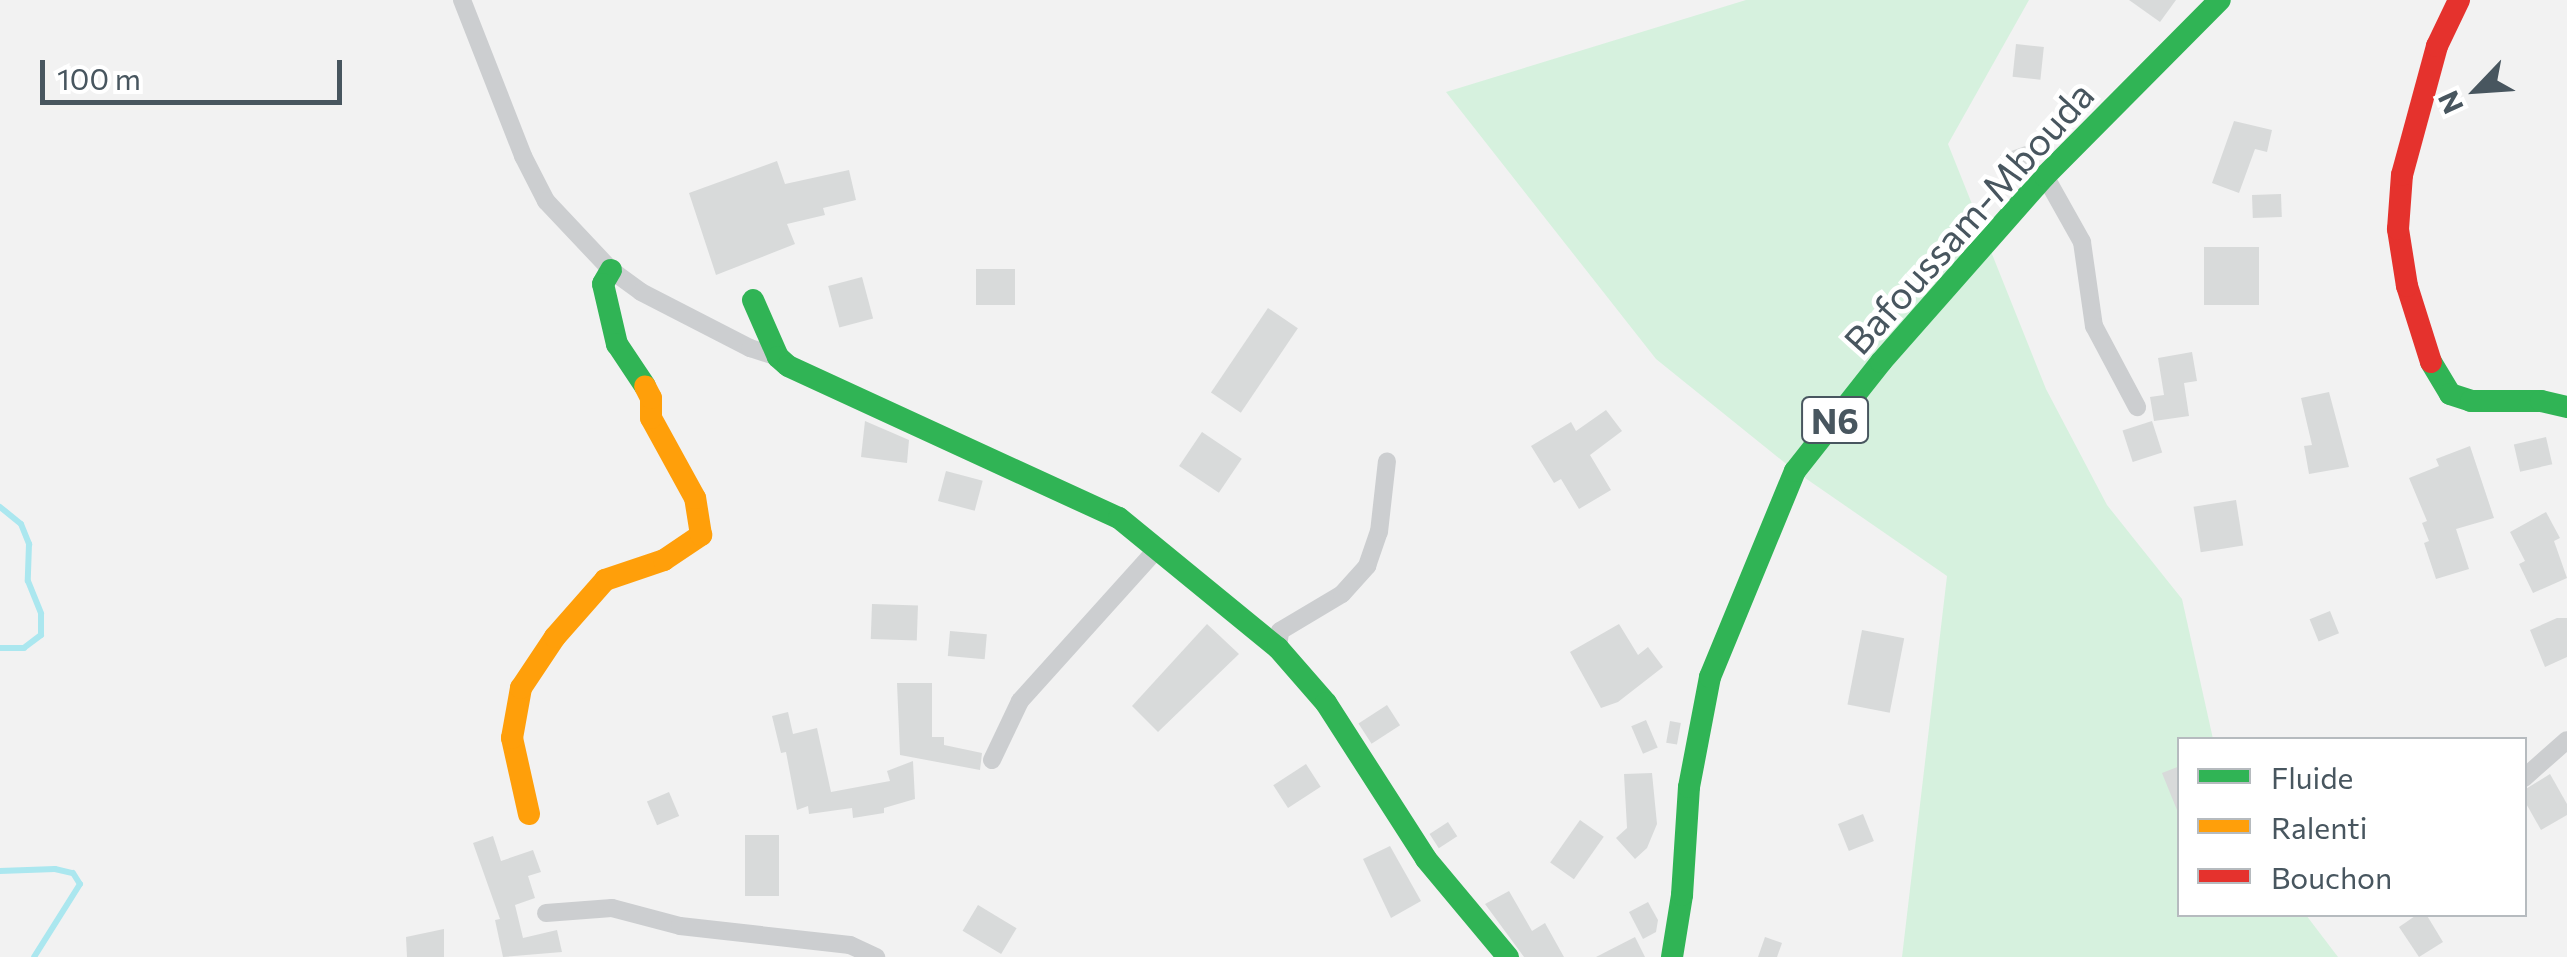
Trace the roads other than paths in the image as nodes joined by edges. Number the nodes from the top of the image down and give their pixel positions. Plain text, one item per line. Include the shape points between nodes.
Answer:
1 (462, 0) edge
2 (2220, 0) edge
3 (2460, 0) edge
4 (2203, 9) edge
5 (2045, 176) junction
6 (611, 270) junction
7 (753, 300) dead end
8 (778, 357) junction
9 (2137, 407) dead end
10 (2567, 407) edge
11 (1387, 462) dead end
12 (1158, 549) junction
13 (1278, 648) junction
14 (2567, 740) edge
15 (992, 760) dead end
16 (2527, 775) edge
17 (529, 814) dead end
18 (546, 912) dead end
19 (876, 957) edge
20 (1508, 957) edge
21 (1672, 957) edge

1 - 6 street via 546,201
2 - 4 main road, Bafoussam-Mbouda / N6
3 - 10 main road via 2436,46 2402,175 2398,228 2406,286 2430,361 2450,394
4 - 5 main road, Bafoussam-Mbouda / N6
5 - 9 street via 2082,242 2094,326
5 - 21 main road, Bafoussam-Mbouda / N6 via 1795,471 1710,677 1689,787
6 - 8 street via 695,320
6 - 17 main road via 603,284 616,344 651,398 650,418 695,498 701,535 664,560 605,580 521,688 512,738
7 - 8 main road
8 - 12 main road via 1119,518
11 - 13 street via 1367,566 1342,594 1280,631
12 - 13 main road
12 - 15 street via 1020,701
13 - 20 main road via 1326,703 1426,860
14 - 16 street
18 - 19 street via 612,908 680,926 850,945

